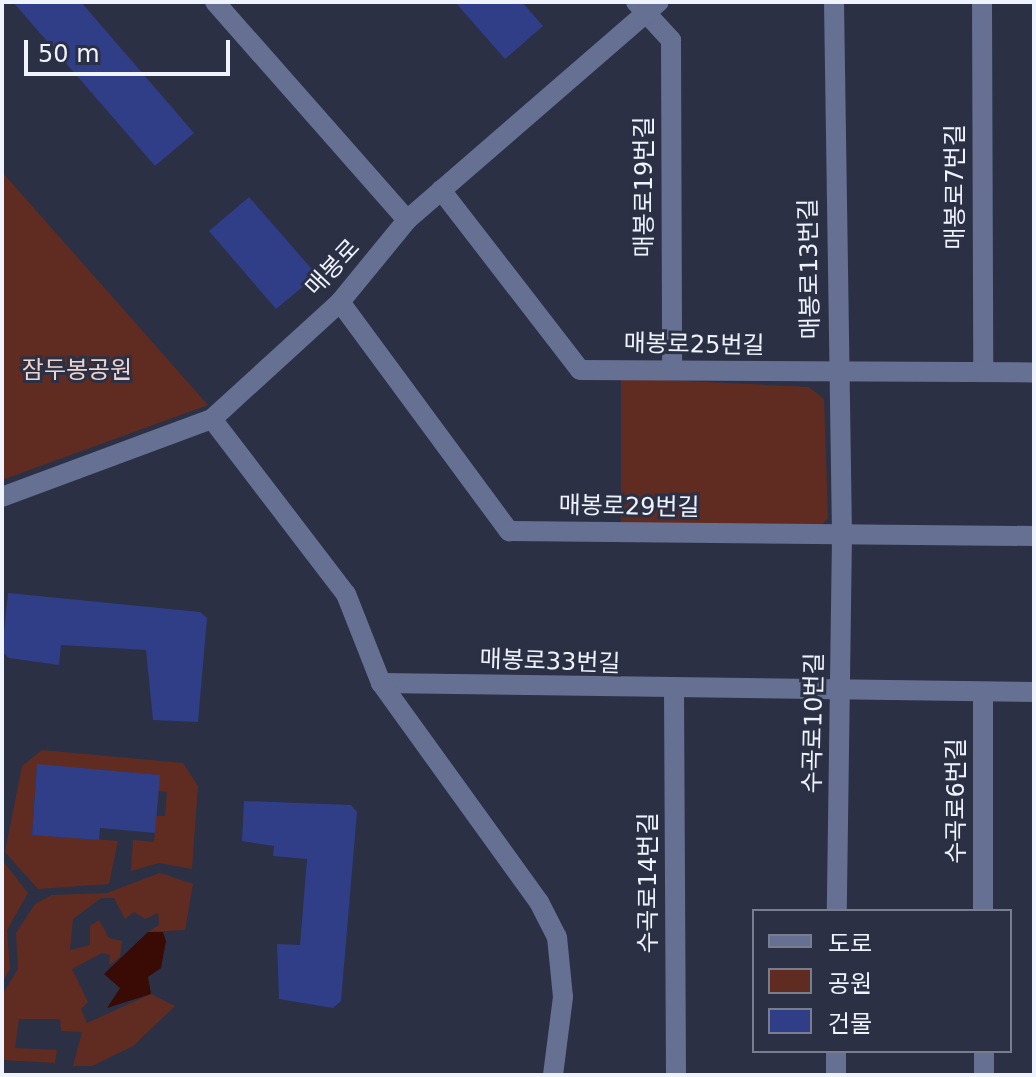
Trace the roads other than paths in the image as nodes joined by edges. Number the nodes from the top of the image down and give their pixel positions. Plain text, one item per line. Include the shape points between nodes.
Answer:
1 (215, 2) edge
2 (834, 2) edge
3 (982, 2) edge
4 (647, 6) edge
5 (441, 190) junction
6 (407, 220) junction
7 (340, 302) junction
8 (672, 370) junction
9 (983, 372) junction
10 (1034, 372) edge
11 (837, 373) junction
12 (212, 419) junction
13 (2, 497) edge
14 (842, 536) junction
15 (1034, 536) edge
16 (381, 683) junction
17 (840, 688) junction
18 (674, 691) junction
19 (983, 692) junction
20 (1034, 692) edge
21 (837, 909) edge
22 (983, 909) edge
23 (836, 1053) edge
24 (984, 1053) edge
25 (553, 1075) edge
26 (676, 1075) edge
27 (836, 1075) edge
28 (984, 1075) edge

1 - 6 street
2 - 11 street, 매봉로13번길
3 - 9 street, 매봉로7번길
4 - 5 street, 매봉로
4 - 8 street, 매봉로19번길 via 671,40
5 - 6 street, 매봉로
5 - 8 street, 매봉로25번길 via 580,370
6 - 7 street, 매봉로
7 - 12 street, 매봉로
7 - 14 street, 매봉로29번길 via 509,531
8 - 11 street, 매봉로25번길
9 - 10 street, 매봉로25번길
9 - 11 street, 매봉로25번길
11 - 14 street, 매봉로13번길
12 - 13 street, 매봉로
12 - 16 street via 346,594
14 - 15 street, 매봉로29번길
14 - 17 street, 수곡로10번길
16 - 18 street, 매봉로33번길
16 - 25 street via 539,902 557,937 563,997
17 - 18 street, 매봉로33번길
17 - 19 street, 매봉로33번길
17 - 21 street, 수곡로10번길
18 - 26 street, 수곡로14번길
19 - 20 street, 매봉로33번길
19 - 22 street, 수곡로6번길
23 - 27 street
24 - 28 street

